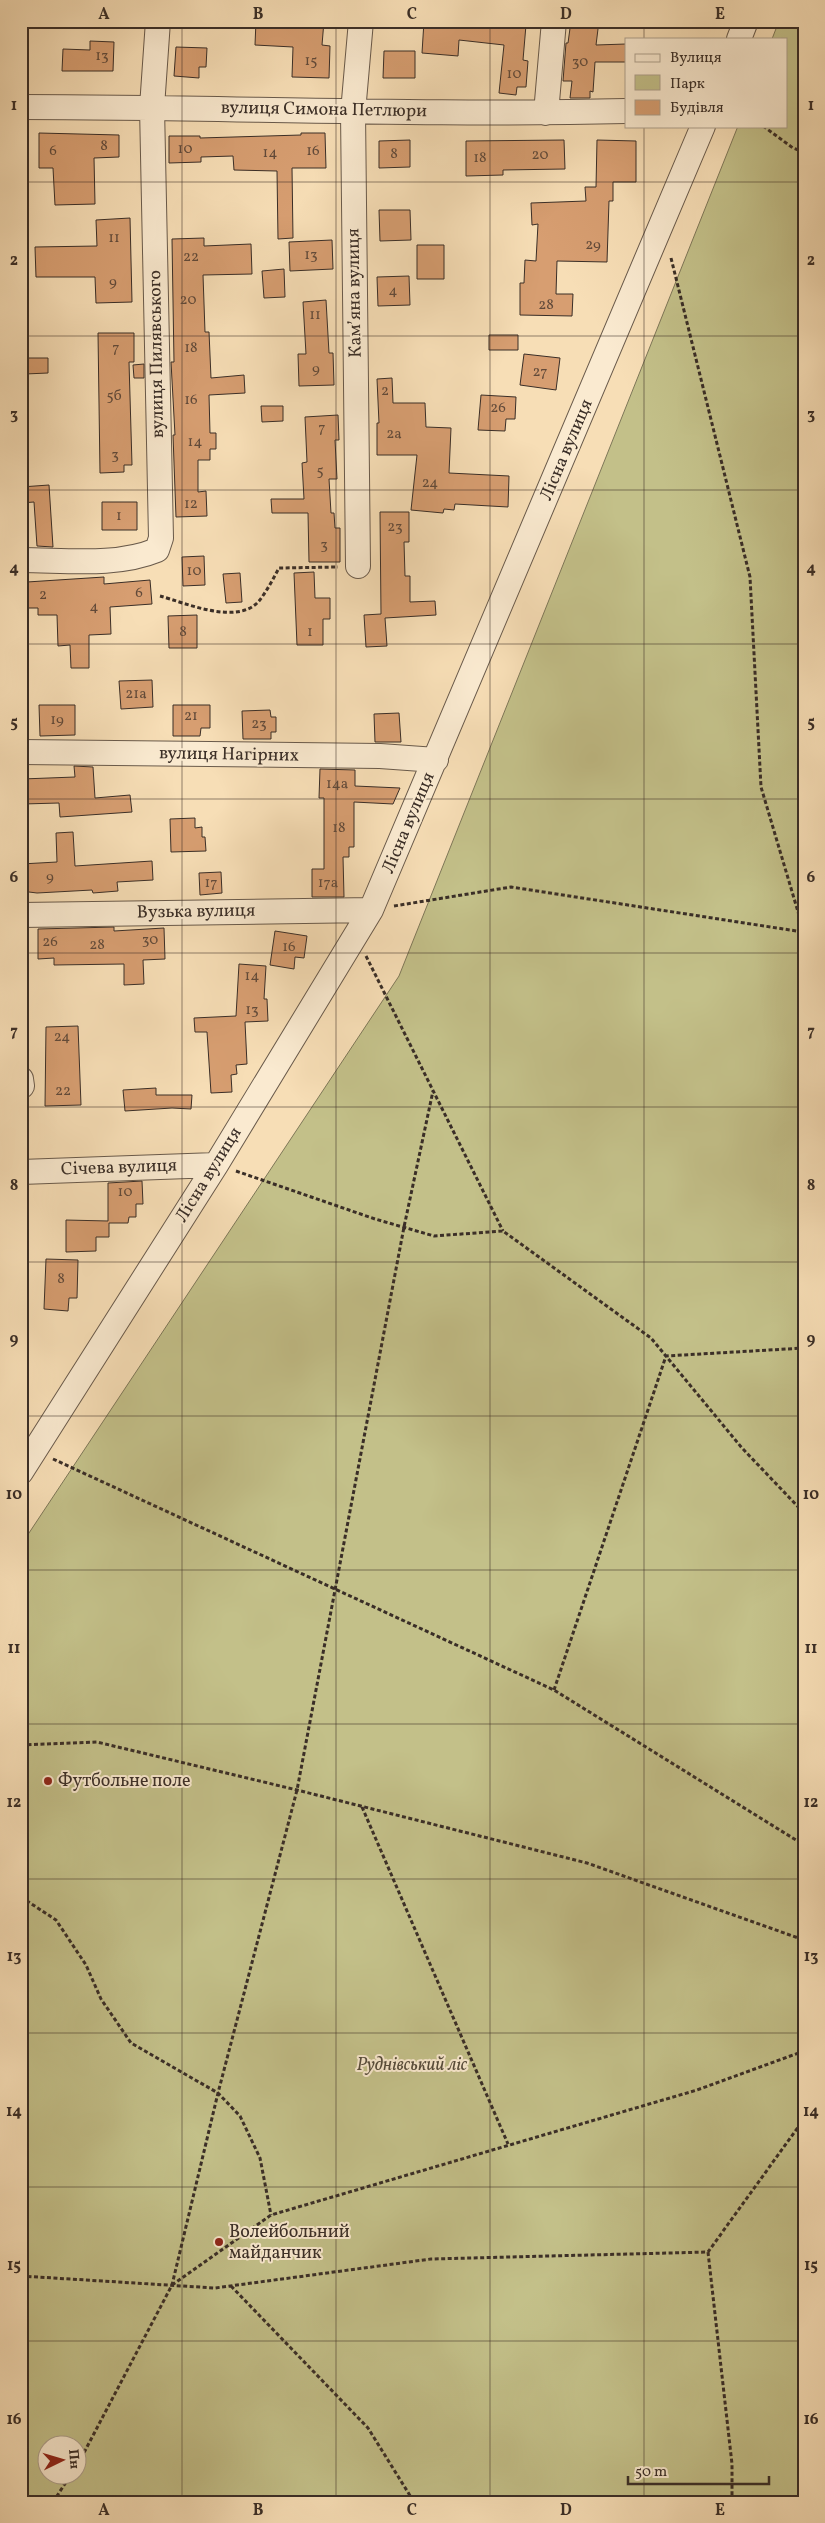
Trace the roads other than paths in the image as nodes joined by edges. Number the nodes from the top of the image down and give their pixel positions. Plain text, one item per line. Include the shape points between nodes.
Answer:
1 (158, 21) edge
2 (361, 21) edge
3 (554, 21) edge
4 (746, 21) edge
5 (739, 38) edge
6 (21, 106) edge
7 (152, 107) junction
8 (625, 111) edge
9 (353, 112) junction
10 (546, 113) junction
11 (702, 128) edge
12 (21, 560) edge
13 (358, 566) road end
14 (21, 752) edge
15 (436, 760) junction
16 (371, 910) junction
17 (21, 915) edge
18 (21, 1078) edge
19 (22, 1086) edge
20 (216, 1165) junction
21 (21, 1172) edge
22 (32, 1441) edge
23 (21, 1472) edge

1 - 7 street, вулиця Пилявського
2 - 9 street, Камʼяна вулиця
3 - 10 street
4 - 5 street
6 - 7 street, вулиця Симона Петлюри
7 - 9 street, вулиця Симона Петлюри
7 - 12 street, вулиця Пилявського via 161,538 157,550 121,560
8 - 10 street, вулиця Симона Петлюри
9 - 10 street, вулиця Симона Петлюри
9 - 13 street, Камʼяна вулиця
11 - 15 street, Лісна вулиця
14 - 15 street, вулиця Нагірних via 380,756
15 - 16 street, Лісна вулиця
16 - 17 street, Вузька вулиця
16 - 20 street, Лісна вулиця
18 - 19 street
20 - 21 street, Січева вулиця
20 - 22 street, Лісна вулиця
22 - 23 street, Лісна вулиця

